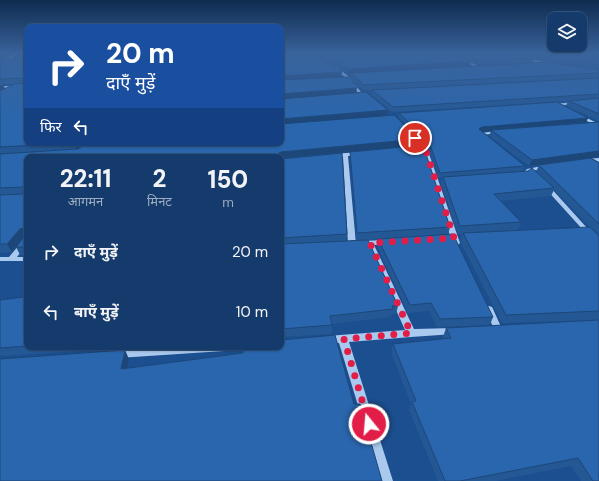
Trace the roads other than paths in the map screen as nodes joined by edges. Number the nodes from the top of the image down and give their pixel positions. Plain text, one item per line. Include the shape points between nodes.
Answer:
1 (343, 75) edge
2 (353, 75) edge
3 (346, 78) junction
4 (16, 87) junction
5 (21, 87) edge
6 (0, 88) edge
7 (5, 92) edge
8 (368, 94) junction
9 (352, 96) edge
10 (374, 100) edge
11 (580, 103) edge
12 (558, 104) junction
13 (542, 106) edge
14 (564, 108) edge
15 (577, 114) edge
16 (589, 125) edge
17 (598, 125) edge
18 (405, 128) edge
19 (504, 132) edge
20 (487, 138) edge
21 (425, 148) junction
22 (418, 149) edge
23 (367, 153) edge
24 (346, 155) junction
25 (326, 157) edge
26 (599, 160) edge
27 (588, 161) junction
28 (581, 162) edge
29 (523, 165) edge
30 (552, 166) edge
31 (599, 168) edge
32 (529, 170) junction
33 (517, 175) edge
34 (535, 175) edge
35 (540, 180) edge
36 (436, 182) junction
37 (444, 182) edge
38 (462, 238) edge
39 (450, 239) junction
40 (393, 242) edge
41 (599, 242) edge
42 (24, 243) edge
43 (370, 243) junction
44 (344, 244) edge
45 (352, 244) junction
46 (458, 245) edge
47 (0, 259) edge
48 (11, 259) junction
49 (24, 259) edge
50 (485, 301) edge
51 (498, 329) edge
52 (467, 330) edge
53 (411, 333) junction
54 (344, 339) junction
55 (320, 341) edge
56 (180, 350) edge
57 (108, 355) edge
58 (387, 481) edge

1 - 3 street
2 - 3 street
3 - 8 street via 360,93
4 - 5 street
4 - 6 street
4 - 7 street
8 - 9 street
8 - 10 street
11 - 12 street
12 - 13 street
12 - 14 street
15 - 17 street
16 - 17 street
18 - 21 street
19 - 20 street via 481,134
21 - 22 street
21 - 36 street
23 - 24 street
24 - 25 street
24 - 45 street
26 - 27 street
27 - 28 street
27 - 31 street
29 - 32 street
30 - 32 street
32 - 33 street via 525,175
32 - 34 street
35 - 41 street via 582,231
36 - 37 street
36 - 39 street
38 - 39 street
39 - 46 street
40 - 43 street
42 - 48 street
43 - 45 street
43 - 53 street
44 - 45 street
47 - 48 street
48 - 49 street
50 - 51 street
52 - 53 street
53 - 54 street
54 - 55 street
54 - 58 street
56 - 57 street

